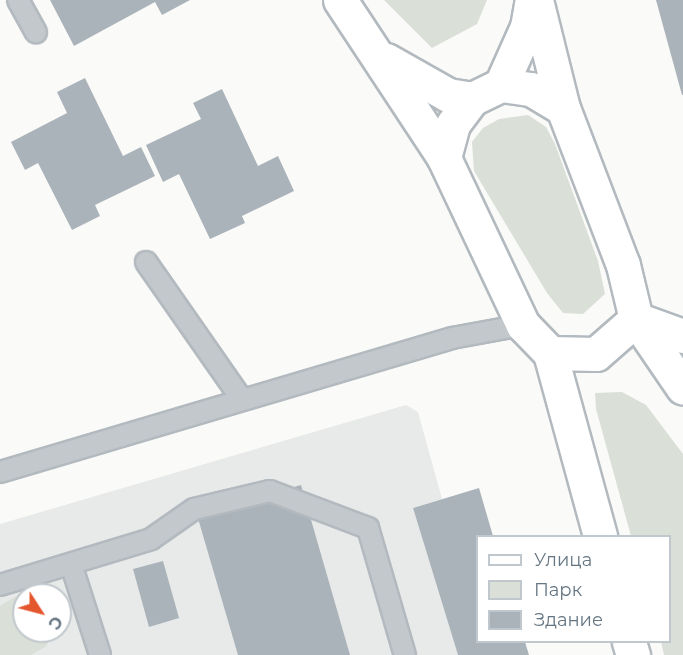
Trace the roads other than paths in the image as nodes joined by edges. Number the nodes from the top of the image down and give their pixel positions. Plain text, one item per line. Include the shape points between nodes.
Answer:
1 (18, 0) edge
2 (340, 0) edge
3 (534, 0) edge
4 (36, 32) dead end
5 (377, 54) junction
6 (501, 85) junction
7 (472, 99) junction
8 (563, 108) junction
9 (444, 158) junction
10 (146, 262) dead end
11 (636, 319) junction
12 (523, 325) junction
13 (683, 336) edge
14 (550, 353) junction
15 (683, 388) edge
16 (240, 398) junction
17 (0, 472) edge
18 (599, 535) edge
19 (71, 564) junction
20 (0, 585) edge
21 (100, 655) edge
22 (405, 655) edge

1 - 4 lane
2 - 5 main road
3 - 6 main road
3 - 8 main road
5 - 7 main road via 415,80
5 - 9 main road
6 - 7 main road
6 - 8 main road via 531,89
7 - 9 main road via 453,124
8 - 11 main road via 623,265
9 - 12 main road
10 - 16 lane
11 - 13 main road
11 - 14 main road via 596,354
11 - 15 main road
12 - 14 main road
12 - 16 lane via 452,338
14 - 18 main road
16 - 17 lane
19 - 20 lane
19 - 21 lane
19 - 22 lane via 151,539 194,509 270,491 368,528

